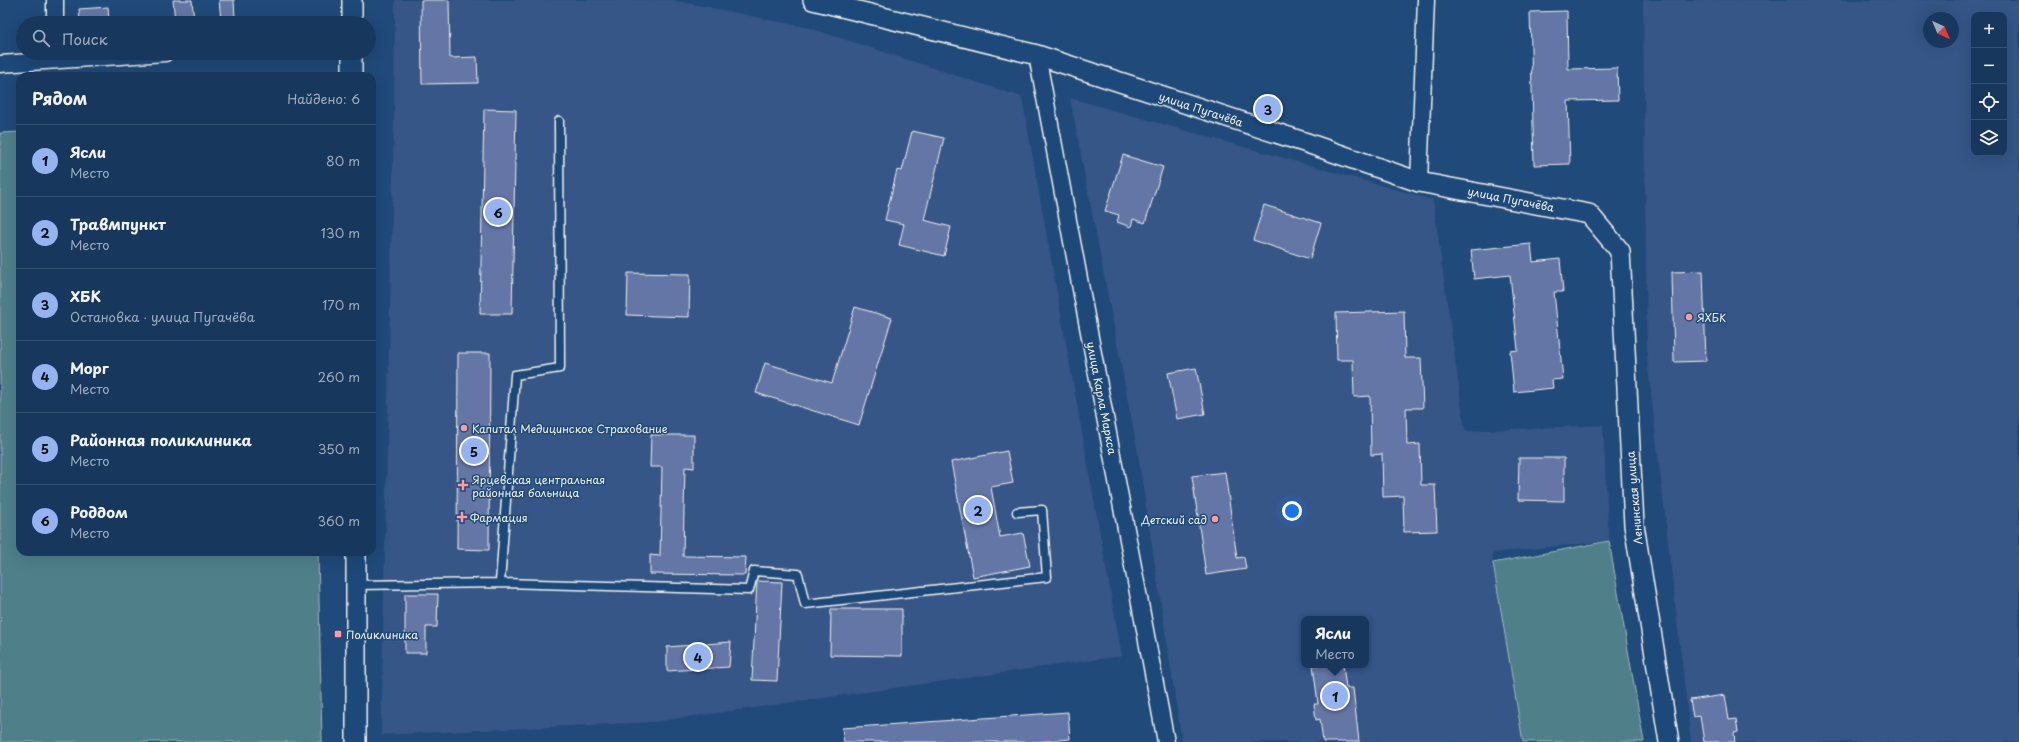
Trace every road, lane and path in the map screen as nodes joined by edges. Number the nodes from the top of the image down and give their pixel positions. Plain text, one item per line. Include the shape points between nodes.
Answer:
1 (55, 0) edge
2 (352, 0) edge
3 (813, 0) edge
4 (1426, 0) edge
5 (55, 16) edge
6 (352, 16) edge
7 (1037, 55) junction
8 (32, 60) edge
9 (352, 60) edge
10 (0, 64) edge
11 (352, 72) edge
12 (559, 120) dead end
13 (1419, 182) junction
14 (1620, 251) joint
15 (1017, 512) dead end
16 (356, 556) edge
17 (500, 583) junction
18 (356, 585) junction
19 (356, 742) edge
20 (1166, 742) edge
21 (1669, 742) edge

1 - 5 street
2 - 6 street
3 - 7 street, улица Пугачёва
4 - 13 street
7 - 13 street, улица Пугачёва
7 - 20 street, улица Карла Маркса
8 - 10 street
9 - 11 street
12 - 17 lane via 560,368 515,375
13 - 14 street, улица Пугачёва via 1589,214
14 - 21 street, Ленинская улица via 1634,525
15 - 17 lane via 1042,510 1047,577 805,604 798,574 754,571 749,590
16 - 18 street
17 - 18 lane
18 - 19 street

